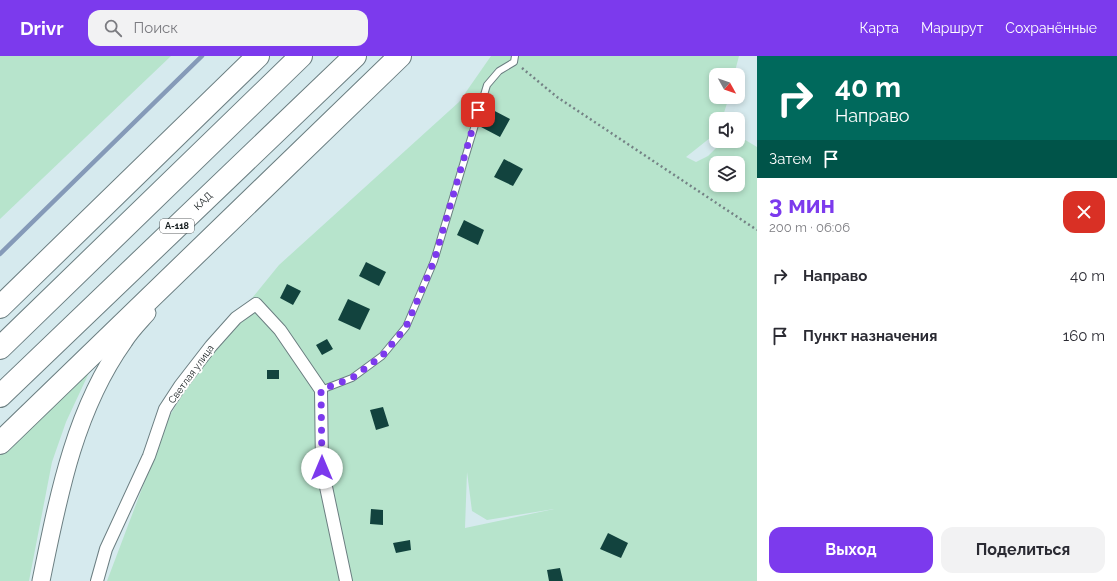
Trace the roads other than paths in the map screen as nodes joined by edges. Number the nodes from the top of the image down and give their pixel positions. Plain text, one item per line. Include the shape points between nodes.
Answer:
1 (258, 56) edge
2 (301, 56) edge
3 (355, 56) edge
4 (400, 56) edge
5 (514, 59) edge
6 (203, 247) junction
7 (0, 307) edge
8 (0, 348) edge
9 (321, 390) junction
10 (0, 396) edge
11 (0, 444) edge
12 (41, 581) edge
13 (97, 581) edge
14 (346, 581) edge

1 - 7 highway
2 - 8 highway
3 - 10 highway, КАД / А-118
4 - 6 highway
5 - 9 lane via 487,85 434,261 406,327 382,356 352,378
6 - 11 highway
6 - 12 main road via 124,340 98,384 68,463
9 - 13 street, Светлая улица via 280,330 256,304 236,318 200,359 165,409 149,456 106,549
9 - 14 street via 322,468

